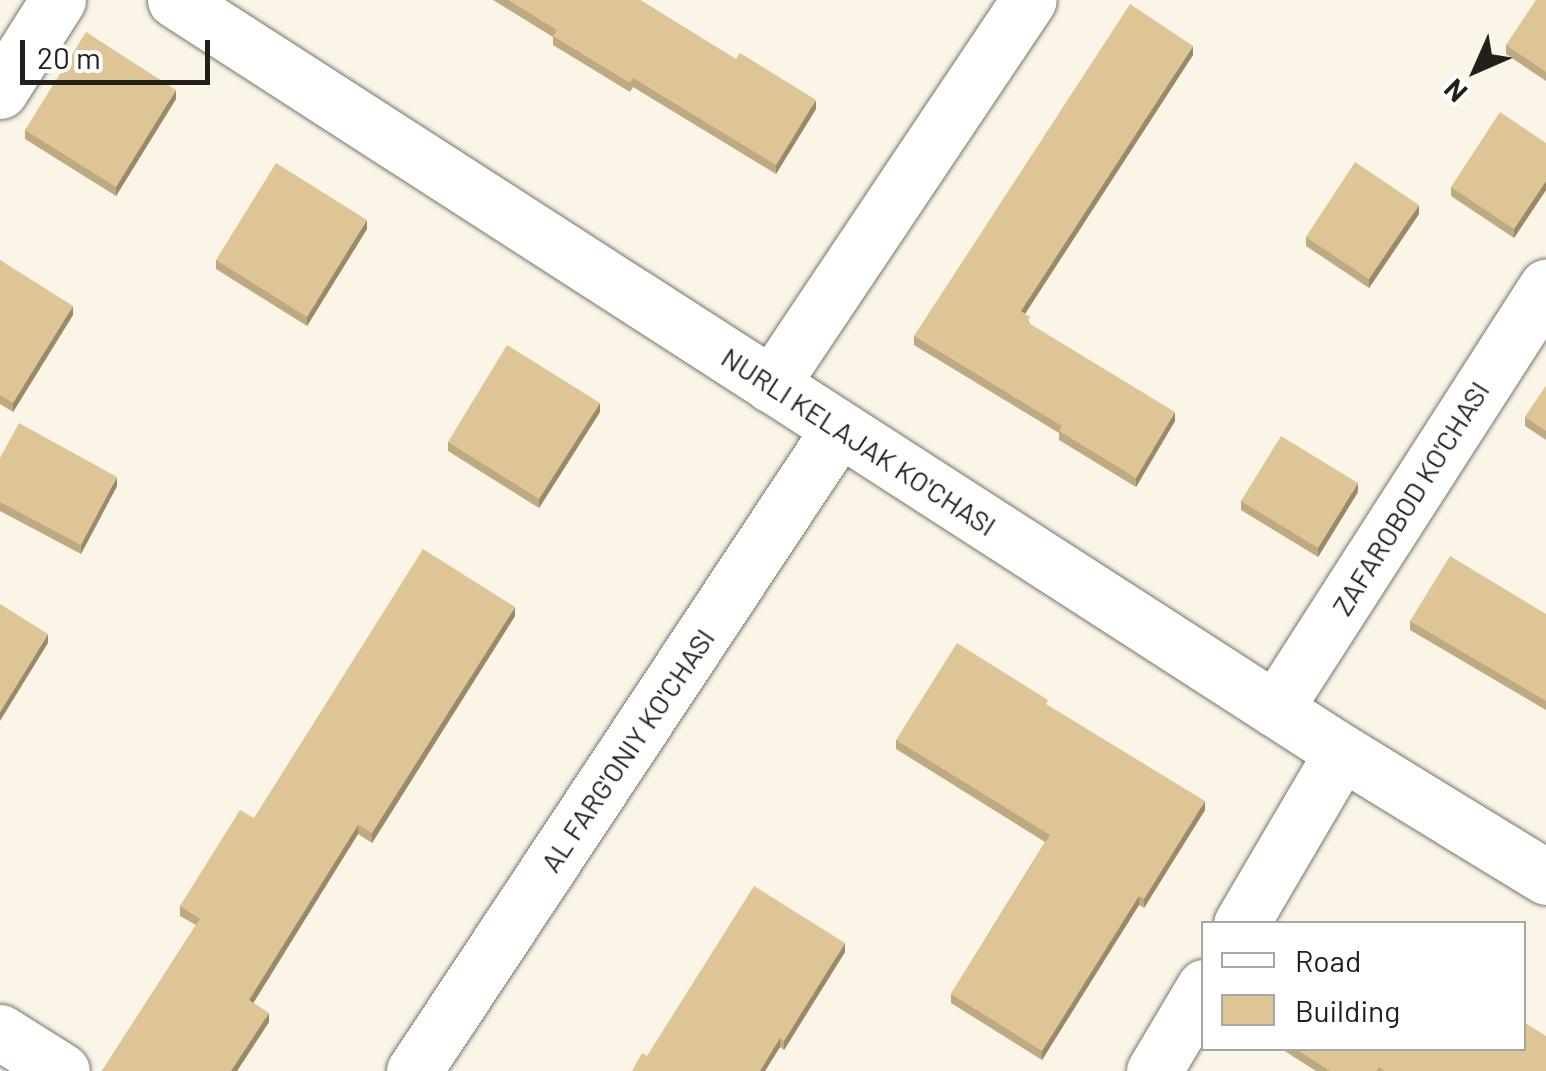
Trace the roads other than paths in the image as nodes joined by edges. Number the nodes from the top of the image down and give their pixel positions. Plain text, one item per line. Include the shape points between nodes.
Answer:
1 (58, 0) edge
2 (175, 0) edge
3 (1028, 0) edge
4 (0, 92) edge
5 (1546, 287) edge
6 (771, 386) junction
7 (840, 429) junction
8 (1276, 709) junction
9 (1342, 752) junction
10 (1546, 877) edge
11 (1243, 921) edge
12 (1201, 993) edge
13 (0, 1032) edge
14 (62, 1071) edge
15 (414, 1071) edge
16 (1154, 1071) edge

1 - 4 street
2 - 6 street, NURLI KELAJAK KO'CHASI
3 - 6 street
5 - 8 street, ZAFAROBOD KO'CHASI
6 - 7 street, NURLI KELAJAK KO'CHASI
7 - 8 street, NURLI KELAJAK KO'CHASI
7 - 15 street, AL FARG'ONIY KO'CHASI
8 - 9 street, NURLI KELAJAK KO'CHASI
9 - 10 street, NURLI KELAJAK KO'CHASI
9 - 11 street
12 - 16 street
13 - 14 street

